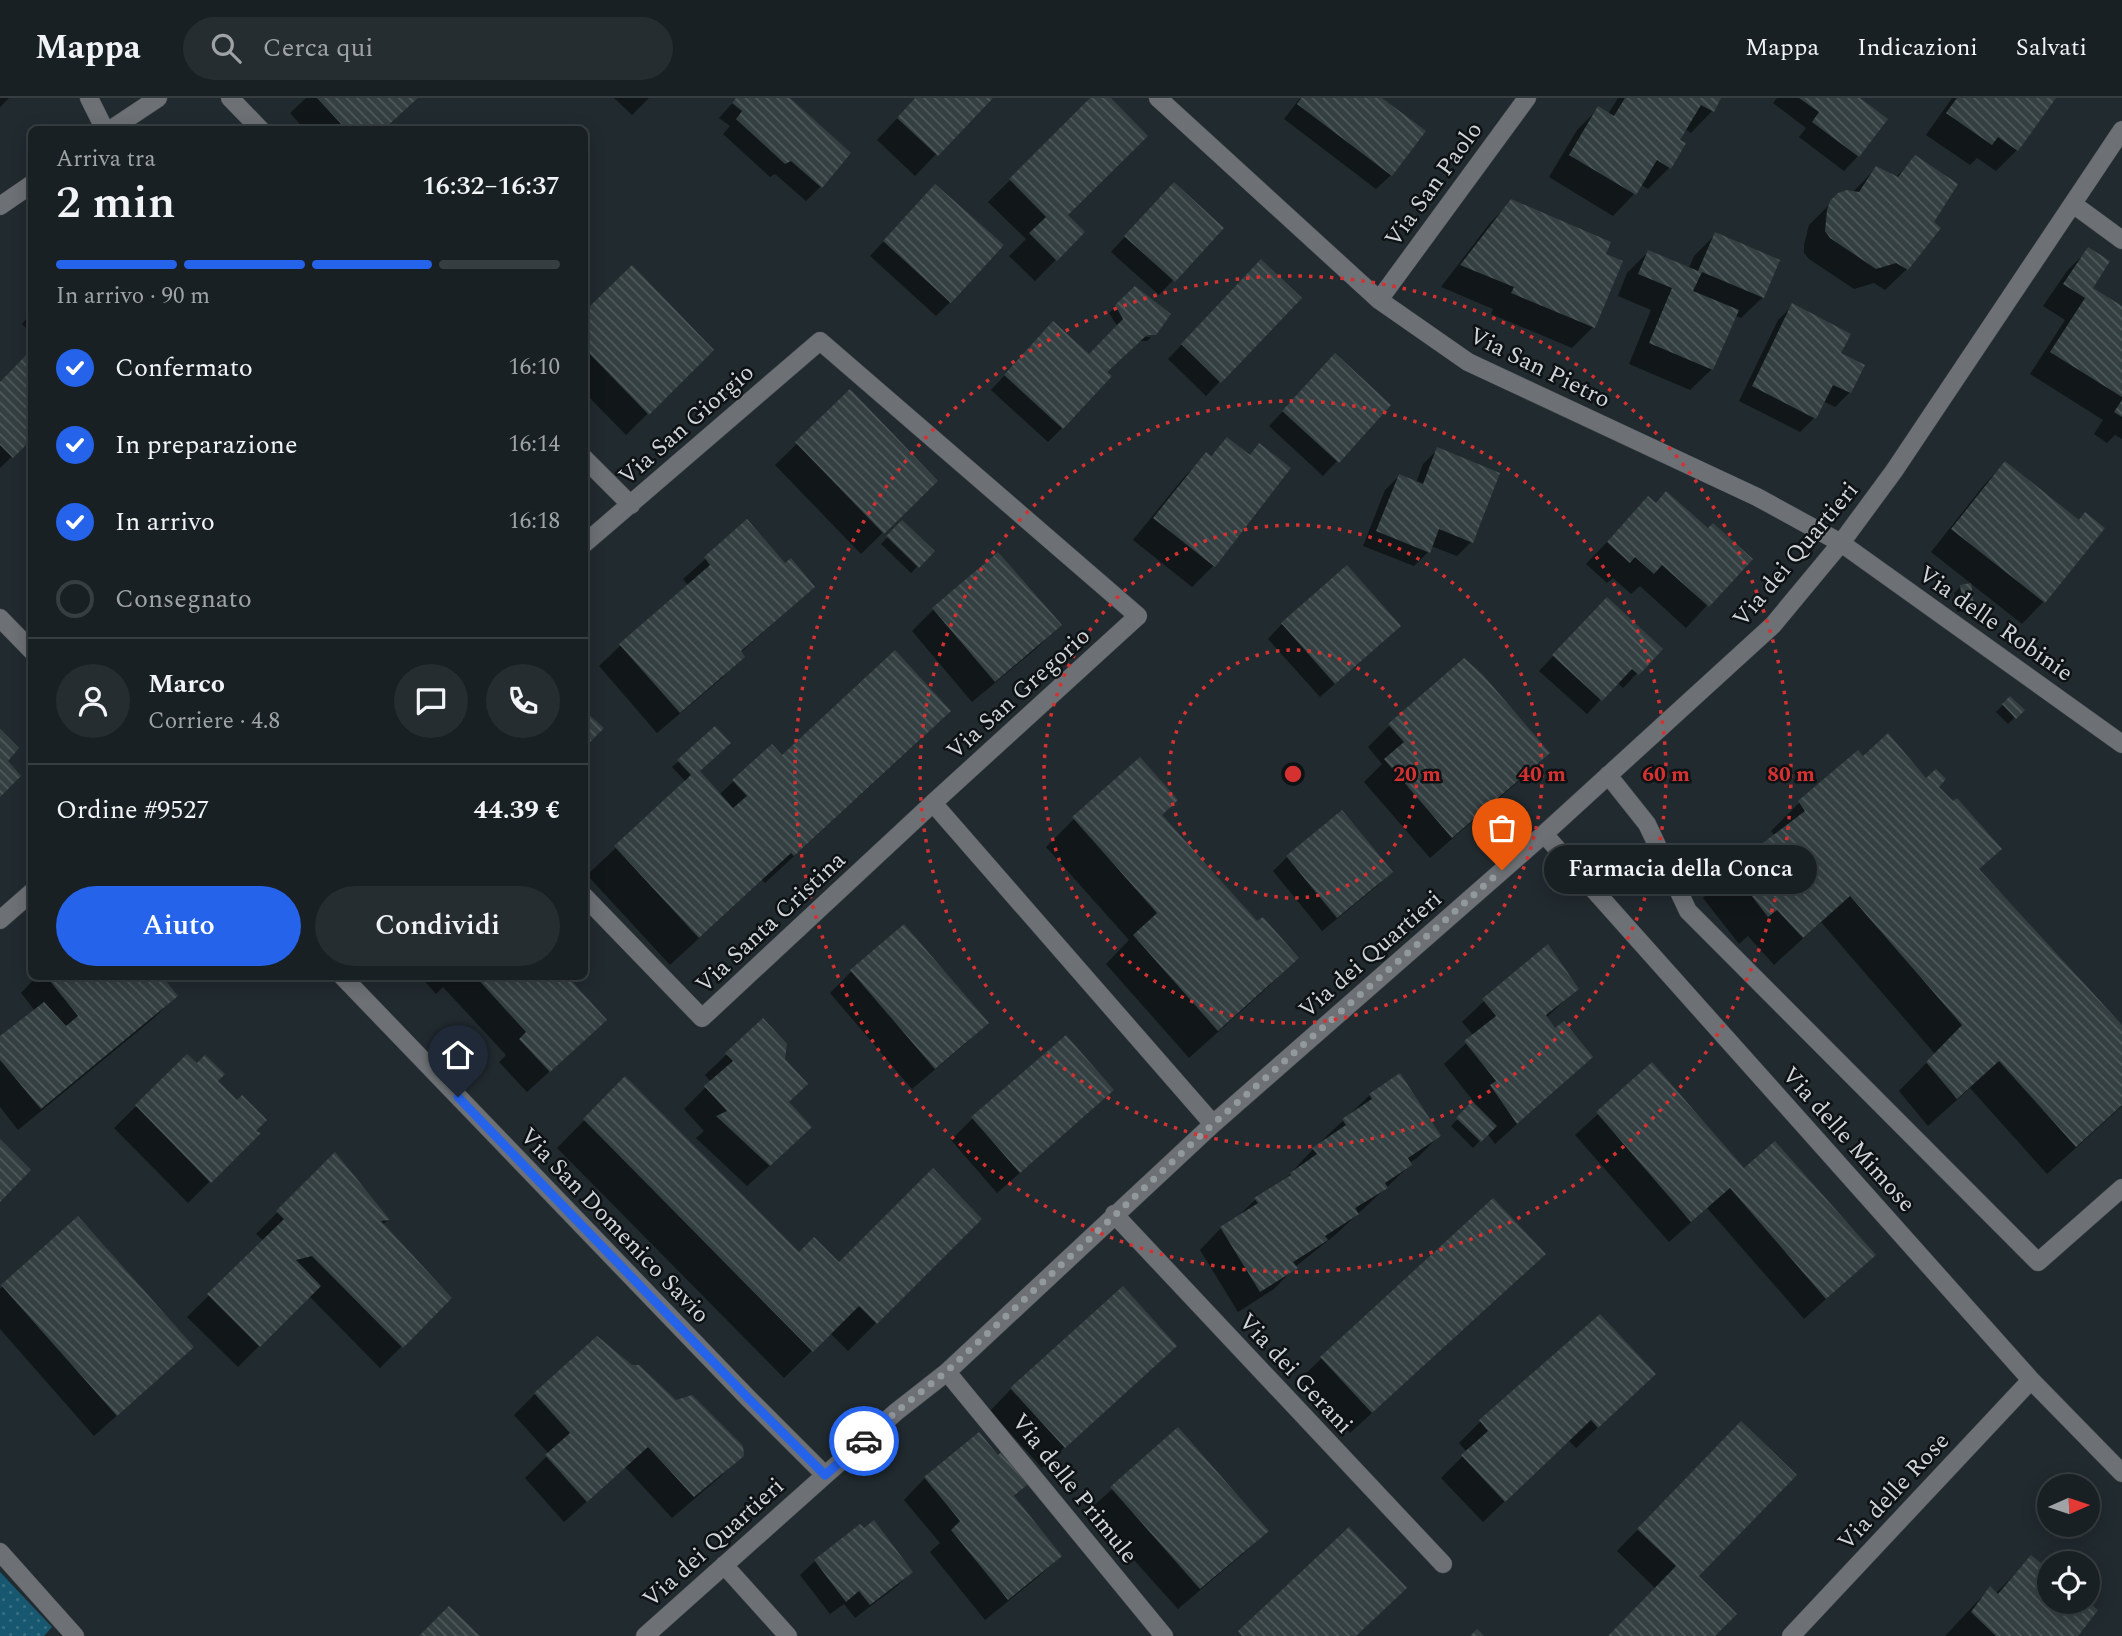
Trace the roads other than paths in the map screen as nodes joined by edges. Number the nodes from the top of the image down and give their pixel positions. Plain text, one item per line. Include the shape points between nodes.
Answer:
1 (89, 98) edge
2 (158, 98) edge
3 (230, 98) edge
4 (1158, 98) edge
5 (1527, 98) edge
6 (106, 126) edge
7 (114, 126) edge
8 (257, 126) edge
9 (2122, 130) edge
10 (28, 187) edge
11 (2073, 205) junction
12 (0, 206) edge
13 (2122, 240) edge
14 (1379, 300) junction
15 (820, 341) joint
16 (588, 462) edge
17 (631, 505) junction
18 (588, 541) edge
19 (1842, 543) junction
20 (0, 618) edge
21 (28, 647) edge
22 (2122, 744) edge
23 (1608, 775) junction
24 (933, 803) junction
25 (1544, 834) junction
26 (28, 896) edge
27 (588, 900) edge
28 (0, 920) edge
29 (346, 980) edge
30 (1213, 1124) junction
31 (2122, 1188) edge
32 (1114, 1214) junction
33 (947, 1371) junction
34 (2031, 1380) junction
35 (2122, 1473) edge
36 (825, 1475) junction
37 (0, 1552) edge
38 (1443, 1564) dead end
39 (724, 1565) junction
40 (75, 1636) edge
41 (645, 1636) edge
42 (788, 1636) edge
43 (1164, 1636) edge
44 (1791, 1636) edge

1 - 6 street
2 - 7 street
3 - 8 street
4 - 14 street, Via San Pietro
5 - 14 street, Via San Paolo
9 - 11 street, Via dei Quartieri
10 - 12 street
11 - 13 street
11 - 19 street, Via dei Quartieri
14 - 19 street, Via San Pietro via 1468,362 1757,497
15 - 17 street, Via San Giorgio
15 - 24 street, Via San Gregorio via 1138,616
16 - 17 street
17 - 18 street, Via San Giorgio
19 - 22 street, Via delle Robinie
19 - 23 street, Via dei Quartieri via 1773,625
20 - 21 street
23 - 25 street, Via dei Quartieri
23 - 31 street via 1647,824 1688,911 2038,1262
24 - 27 street, Via Santa Cristina via 702,1018
24 - 30 street
25 - 30 street, Via dei Quartieri
25 - 34 street, Via delle Mimose
26 - 28 street
29 - 36 street, Via San Domenico Savio
30 - 32 street, Via dei Quartieri
32 - 33 street, Via dei Quartieri
32 - 38 street, Via dei Gerani
33 - 36 street, Via dei Quartieri
33 - 43 street, Via delle Primule
34 - 35 street, Via delle Mimose
34 - 44 street, Via delle Rose
36 - 39 street, Via dei Quartieri
37 - 40 street
39 - 41 street, Via dei Quartieri
39 - 42 street

